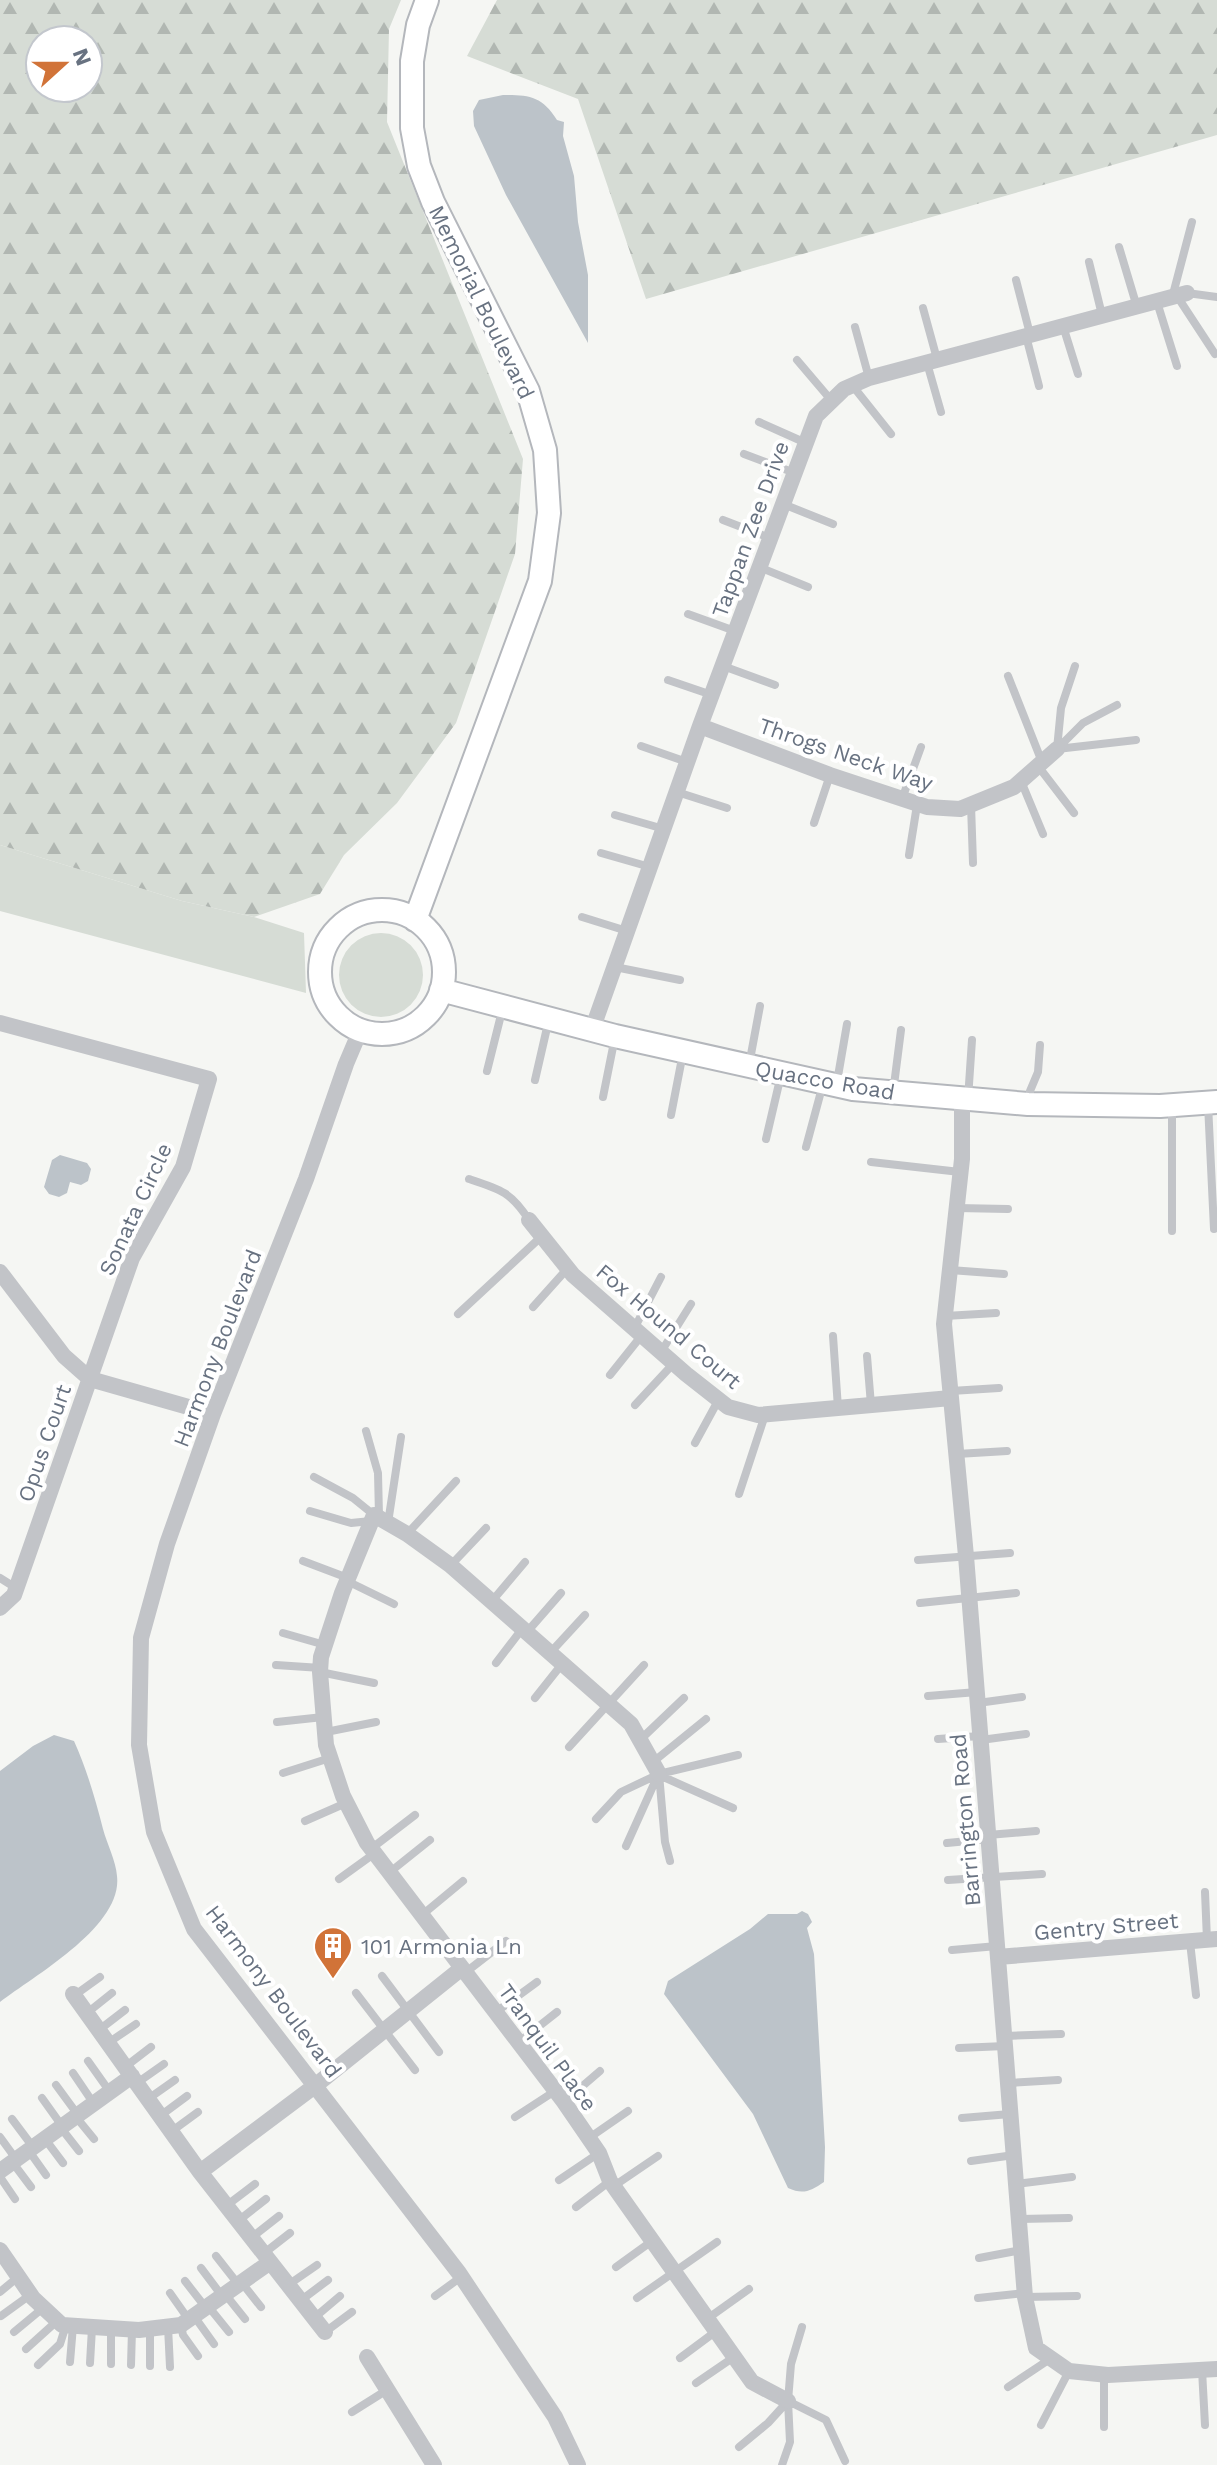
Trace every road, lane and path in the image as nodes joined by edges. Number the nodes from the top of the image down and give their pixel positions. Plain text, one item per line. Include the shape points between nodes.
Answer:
1 (427, 0) edge
2 (1192, 222) dead end
3 (1119, 247) dead end
4 (1089, 262) dead end
5 (1016, 280) dead end
6 (1173, 297) junction
7 (1217, 297) edge
8 (1137, 307) junction
9 (923, 308) dead end
10 (1102, 316) junction
11 (1063, 326) junction
12 (855, 327) dead end
13 (1028, 335) junction
14 (1215, 354) dead end
15 (797, 360) dead end
16 (932, 360) junction
17 (1177, 366) dead end
18 (1078, 374) dead end
19 (869, 378) junction
20 (852, 385) junction
21 (1039, 386) dead end
22 (831, 400) junction
23 (941, 412) dead end
24 (759, 422) dead end
25 (891, 434) dead end
26 (806, 443) junction
27 (744, 454) dead end
28 (795, 473) junction
29 (783, 504) junction
30 (723, 520) dead end
31 (833, 524) dead end
32 (770, 538) junction
33 (759, 567) junction
34 (808, 587) dead end
35 (688, 614) dead end
36 (735, 631) junction
37 (722, 666) junction
38 (1075, 666) dead end
39 (1008, 676) dead end
40 (668, 680) dead end
41 (775, 685) dead end
42 (712, 695) junction
43 (1117, 705) dead end
44 (700, 726) junction
45 (1136, 740) dead end
46 (641, 746) dead end
47 (921, 747) dead end
48 (1057, 749) junction
49 (687, 762) junction
50 (1040, 764) junction
51 (830, 775) junction
52 (1021, 781) junction
53 (677, 792) junction
54 (909, 802) junction
55 (971, 805) junction
56 (727, 808) dead end
57 (1074, 813) dead end
58 (615, 815) dead end
59 (814, 823) dead end
60 (664, 829) junction
61 (1043, 834) dead end
62 (601, 853) dead end
63 (909, 855) dead end
64 (973, 863) dead end
65 (650, 867) junction
66 (582, 917) dead end
67 (415, 920) junction
68 (627, 931) junction
69 (615, 967) junction
70 (680, 980) dead end
71 (441, 990) junction
72 (503, 1006) junction
73 (760, 1006) dead end
74 (549, 1019) junction
75 (0, 1023) edge
76 (847, 1024) dead end
77 (592, 1030) junction
78 (901, 1030) dead end
79 (360, 1031) junction
80 (615, 1036) junction
81 (972, 1040) dead end
82 (1040, 1045) dead end
83 (684, 1052) junction
84 (749, 1067) junction
85 (487, 1071) dead end
86 (781, 1074) junction
87 (535, 1080) dead end
88 (830, 1085) junction
89 (893, 1094) junction
90 (603, 1097) dead end
91 (965, 1101) junction
92 (1212, 1102) edge
93 (1030, 1104) junction
94 (1172, 1105) junction
95 (671, 1115) dead end
96 (766, 1139) dead end
97 (806, 1147) dead end
98 (871, 1162) dead end
99 (960, 1172) junction
100 (469, 1179) dead end
101 (956, 1208) junction
102 (1008, 1209) dead end
103 (529, 1220) joint
104 (1214, 1229) dead end
105 (1172, 1231) dead end
106 (542, 1236) junction
107 (568, 1268) junction
108 (950, 1270) junction
109 (0, 1272) edge
110 (1004, 1274) dead end
111 (661, 1277) dead end
112 (691, 1304) dead end
113 (533, 1307) dead end
114 (996, 1313) dead end
115 (458, 1314) dead end
116 (945, 1316) junction
117 (638, 1332) junction
118 (833, 1336) dead end
119 (661, 1352) junction
120 (867, 1356) dead end
121 (674, 1363) junction
122 (610, 1375) dead end
123 (90, 1379) junction
124 (999, 1388) dead end
125 (951, 1394) junction
126 (719, 1399) junction
127 (635, 1405) dead end
128 (871, 1405) junction
129 (838, 1408) junction
130 (213, 1414) junction
131 (765, 1415) junction
132 (366, 1431) dead end
133 (401, 1437) dead end
134 (695, 1443) dead end
135 (1007, 1451) dead end
136 (957, 1454) junction
137 (314, 1477) dead end
138 (456, 1481) dead end
139 (739, 1494) dead end
140 (310, 1511) dead end
141 (378, 1519) junction
142 (486, 1528) dead end
143 (407, 1534) junction
144 (1010, 1553) dead end
145 (966, 1556) junction
146 (918, 1560) dead end
147 (303, 1561) dead end
148 (525, 1562) dead end
149 (450, 1565) junction
150 (0, 1578) edge
151 (347, 1580) junction
152 (17, 1588) junction
153 (561, 1593) dead end
154 (1016, 1593) dead end
155 (969, 1598) junction
156 (492, 1601) junction
157 (920, 1603) dead end
158 (394, 1604) dead end
159 (0, 1608) edge
160 (585, 1615) dead end
161 (524, 1630) junction
162 (283, 1633) dead end
163 (325, 1645) junction
164 (556, 1658) junction
165 (496, 1663) dead end
166 (276, 1665) dead end
167 (644, 1665) dead end
168 (320, 1670) junction
169 (374, 1683) dead end
170 (928, 1696) dead end
171 (1022, 1697) dead end
172 (535, 1698) dead end
173 (684, 1698) dead end
174 (977, 1698) junction
175 (608, 1704) junction
176 (706, 1719) dead end
177 (277, 1722) dead end
178 (376, 1722) dead end
179 (323, 1725) junction
180 (1026, 1734) dead end
181 (980, 1738) junction
182 (938, 1739) dead end
183 (640, 1740) junction
184 (569, 1747) dead end
185 (738, 1755) dead end
186 (330, 1758) junction
187 (656, 1769) junction
188 (283, 1773) dead end
189 (346, 1803) junction
190 (733, 1808) dead end
191 (415, 1815) dead end
192 (596, 1819) dead end
193 (305, 1821) dead end
194 (1036, 1831) dead end
195 (988, 1837) junction
196 (430, 1840) dead end
197 (947, 1843) dead end
198 (626, 1846) dead end
199 (373, 1850) junction
200 (670, 1861) dead end
201 (390, 1872) junction
202 (1042, 1874) dead end
203 (992, 1877) junction
204 (339, 1879) dead end
205 (948, 1880) dead end
206 (463, 1881) dead end
207 (1205, 1892) dead end
208 (422, 1915) junction
209 (1205, 1940) edge
210 (506, 1941) dead end
211 (952, 1950) dead end
212 (998, 1952) junction
213 (464, 1970) junction
214 (382, 1976) dead end
215 (100, 1977) dead end
216 (537, 1982) dead end
217 (112, 1993) dead end
218 (356, 1993) dead end
219 (74, 1995) joint
220 (1196, 1995) dead end
221 (125, 2010) dead end
222 (409, 2010) junction
223 (496, 2012) junction
224 (557, 2012) dead end
225 (87, 2013) junction
226 (136, 2024) dead end
227 (384, 2030) junction
228 (1061, 2034) dead end
229 (104, 2036) junction
230 (1005, 2041) junction
231 (519, 2042) junction
232 (151, 2047) dead end
233 (959, 2048) dead end
234 (439, 2052) dead end
235 (88, 2061) dead end
236 (164, 2064) dead end
237 (415, 2070) dead end
238 (600, 2071) dead end
239 (73, 2073) dead end
240 (132, 2075) junction
241 (175, 2080) dead end
242 (1058, 2080) dead end
243 (1008, 2083) junction
244 (56, 2085) dead end
245 (316, 2085) junction
246 (110, 2092) junction
247 (187, 2096) dead end
248 (560, 2096) junction
249 (42, 2098) dead end
250 (148, 2099) junction
251 (94, 2104) junction
252 (628, 2111) dead end
253 (198, 2112) dead end
254 (1011, 2114) junction
255 (160, 2116) junction
256 (515, 2117) dead end
257 (962, 2118) dead end
258 (12, 2119) dead end
259 (69, 2121) junction
260 (171, 2131) junction
261 (0, 2137) edge
262 (94, 2139) dead end
263 (588, 2139) junction
264 (79, 2151) dead end
265 (599, 2153) junction
266 (1014, 2155) junction
267 (658, 2156) dead end
268 (17, 2159) edge
269 (971, 2161) dead end
270 (63, 2163) dead end
271 (200, 2172) junction
272 (46, 2175) dead end
273 (0, 2177) edge
274 (1072, 2177) dead end
275 (559, 2180) dead end
276 (255, 2184) dead end
277 (612, 2184) junction
278 (1016, 2184) junction
279 (31, 2187) dead end
280 (15, 2199) dead end
281 (266, 2199) dead end
282 (226, 2206) junction
283 (576, 2207) dead end
284 (279, 2216) dead end
285 (1069, 2218) dead end
286 (1019, 2219) junction
287 (237, 2222) junction
288 (290, 2233) dead end
289 (250, 2239) junction
290 (652, 2241) junction
291 (717, 2242) dead end
292 (1021, 2250) junction
293 (216, 2256) dead end
294 (266, 2258) junction
295 (979, 2258) dead end
296 (3, 2259) edge
297 (317, 2265) dead end
298 (616, 2267) dead end
299 (201, 2268) dead end
300 (673, 2271) junction
301 (19, 2276) junction
302 (462, 2277) junction
303 (328, 2280) dead end
304 (185, 2281) dead end
305 (287, 2286) junction
306 (749, 2289) dead end
307 (0, 2292) edge
308 (170, 2293) dead end
309 (31, 2294) junction
310 (1025, 2295) junction
311 (340, 2296) dead end
312 (435, 2296) dead end
313 (1077, 2296) dead end
314 (637, 2298) dead end
315 (978, 2298) dead end
316 (300, 2301) junction
317 (207, 2306) junction
318 (43, 2307) junction
319 (261, 2307) dead end
320 (352, 2312) dead end
321 (1, 2316) edge
322 (314, 2318) junction
323 (245, 2319) dead end
324 (66, 2323) junction
325 (711, 2325) junction
326 (92, 2327) junction
327 (802, 2327) dead end
328 (111, 2328) junction
329 (150, 2329) junction
330 (132, 2330) junction
331 (14, 2332) dead end
332 (229, 2332) dead end
333 (325, 2332) joint
334 (214, 2344) dead end
335 (26, 2349) dead end
336 (198, 2356) dead end
337 (367, 2357) dead end
338 (734, 2357) junction
339 (680, 2358) dead end
340 (1051, 2359) junction
341 (70, 2362) dead end
342 (90, 2363) dead end
343 (111, 2364) dead end
344 (38, 2365) dead end
345 (131, 2365) dead end
346 (150, 2366) dead end
347 (170, 2367) dead end
348 (1209, 2369) edge
349 (1069, 2371) junction
350 (1104, 2374) junction
351 (696, 2383) dead end
352 (1008, 2387) dead end
353 (387, 2390) junction
354 (788, 2401) junction
355 (352, 2412) dead end
356 (1041, 2425) dead end
357 (1205, 2425) dead end
358 (1104, 2427) dead end
359 (739, 2447) dead end
360 (845, 2461) dead end
361 (434, 2465) edge
362 (578, 2465) edge
363 (782, 2465) edge

1 - 67 street, Memorial Boulevard via 412,61 412,128 419,166 528,391 545,450 549,513 540,581
2 - 6 lane
3 - 8 lane
4 - 10 lane
5 - 13 lane
6 - 7 lane
6 - 8 street, Tappan Zee Drive
6 - 14 lane
6 - 17 lane
8 - 10 street, Tappan Zee Drive
9 - 16 lane
10 - 11 street, Tappan Zee Drive
11 - 13 street, Tappan Zee Drive
11 - 18 lane
12 - 19 lane
13 - 16 street, Tappan Zee Drive
13 - 21 lane
15 - 22 lane
16 - 19 street, Tappan Zee Drive
16 - 23 lane
19 - 20 street, Tappan Zee Drive
20 - 22 street, Tappan Zee Drive
20 - 25 lane
22 - 26 street, Tappan Zee Drive via 816,416
24 - 26 lane
26 - 28 street, Tappan Zee Drive
27 - 28 lane
28 - 29 street, Tappan Zee Drive
29 - 31 lane
29 - 32 street, Tappan Zee Drive
30 - 32 lane
32 - 33 street, Tappan Zee Drive
33 - 34 lane
33 - 36 street, Tappan Zee Drive
35 - 36 lane
36 - 37 street, Tappan Zee Drive
37 - 41 lane
37 - 42 street, Tappan Zee Drive
38 - 48 lane via 1061,708
39 - 50 lane
40 - 42 lane
42 - 44 street, Tappan Zee Drive
43 - 48 lane via 1083,723
44 - 49 street, Tappan Zee Drive
44 - 51 street, Throgs Neck Way
45 - 48 lane
46 - 49 lane
47 - 54 lane
48 - 50 street, Throgs Neck Way
49 - 53 street, Tappan Zee Drive
50 - 52 street, Throgs Neck Way
50 - 57 lane
51 - 54 street, Throgs Neck Way
51 - 59 lane
52 - 55 street, Throgs Neck Way
52 - 61 lane
53 - 56 lane
53 - 60 street, Tappan Zee Drive
54 - 55 street, Throgs Neck Way via 960,809
54 - 63 lane
55 - 64 lane
58 - 60 lane
60 - 65 street, Tappan Zee Drive
62 - 65 lane
65 - 68 street, Tappan Zee Drive
66 - 68 lane
67 - 71 street via 440,951
67 - 79 street via 375,910 338,928 326,945 321,985 342,1021
68 - 69 street, Tappan Zee Drive
69 - 70 lane
69 - 77 street, Tappan Zee Drive
71 - 72 street, Quacco Road
71 - 79 street via 419,1023 380,1035
72 - 74 street, Quacco Road
72 - 85 lane
73 - 84 lane
74 - 77 street, Quacco Road
74 - 87 lane
75 - 123 street, Sonata Circle via 209,1079 183,1167 132,1258
76 - 88 lane
77 - 80 street, Quacco Road
78 - 89 lane
79 - 130 street, Harmony Boulevard
80 - 83 street, Quacco Road
80 - 90 lane
81 - 91 lane
82 - 93 lane
83 - 84 street, Quacco Road
83 - 95 lane
84 - 86 street, Quacco Road
86 - 88 street, Quacco Road
86 - 96 lane
88 - 89 street, Quacco Road
88 - 97 lane
89 - 91 street, Quacco Road
91 - 93 street, Quacco Road
91 - 99 street, Barrington Road
92 - 94 street, Quacco Road
92 - 104 lane
93 - 94 street, Quacco Road
94 - 105 lane
98 - 99 lane
99 - 101 street, Barrington Road
100 - 103 lane via 502,1189
101 - 102 lane
101 - 108 street, Barrington Road
103 - 106 street, Fox Hound Court
106 - 107 street, Fox Hound Court
106 - 115 lane
107 - 113 lane
107 - 117 street, Fox Hound Court
108 - 110 lane
108 - 116 street, Barrington Road
109 - 123 street via 64,1356
111 - 117 lane
112 - 119 lane
114 - 116 lane
116 - 125 street, Barrington Road
117 - 119 street, Fox Hound Court
117 - 122 lane
118 - 129 lane
119 - 121 street, Fox Hound Court
120 - 128 lane
121 - 126 street, Fox Hound Court
121 - 127 lane
123 - 130 street
123 - 152 street, Opus Court
124 - 125 lane
125 - 128 street, Fox Hound Court
125 - 136 street, Barrington Road
126 - 131 street, Fox Hound Court via 728,1407
126 - 134 lane
128 - 129 street, Fox Hound Court
129 - 131 street, Fox Hound Court
130 - 245 street, Harmony Boulevard via 167,1544 141,1638 139,1745 154,1832 194,1929
131 - 139 lane
132 - 141 lane via 378,1473
133 - 141 lane via 397,1478
135 - 136 lane
136 - 145 street, Barrington Road
137 - 141 lane
138 - 143 lane
140 - 141 lane via 351,1523
141 - 143 street
141 - 151 street, Tranquil Place
142 - 149 lane
143 - 149 street
144 - 145 lane
145 - 146 lane
145 - 155 street, Barrington Road
147 - 151 lane
148 - 156 lane
149 - 156 street
150 - 152 lane
151 - 158 lane
151 - 163 street, Tranquil Place
152 - 159 street, Opus Court
153 - 161 lane
154 - 155 lane
155 - 157 lane
155 - 174 street, Barrington Road
156 - 161 street
160 - 164 lane
161 - 164 street
161 - 165 lane
162 - 163 lane
163 - 168 street, Tranquil Place
164 - 172 lane
164 - 175 street
166 - 168 lane
167 - 175 lane
168 - 169 lane
168 - 179 street, Tranquil Place
170 - 174 lane
171 - 174 lane
173 - 183 lane
174 - 181 street, Barrington Road
175 - 183 street
175 - 184 lane
176 - 187 lane
177 - 179 lane
178 - 179 lane
179 - 186 street, Tranquil Place
180 - 181 lane
181 - 182 lane
181 - 195 street, Barrington Road
183 - 187 street
185 - 187 lane
186 - 188 lane
186 - 189 street, Tranquil Place
187 - 190 lane
187 - 192 lane via 621,1792
187 - 198 lane
187 - 200 lane
189 - 193 lane
189 - 199 street, Tranquil Place
191 - 199 lane
194 - 195 lane
195 - 197 lane
195 - 203 street, Barrington Road
196 - 201 lane
199 - 201 street, Tranquil Place
199 - 204 lane
201 - 208 street, Tranquil Place
202 - 203 lane
203 - 205 lane
203 - 212 street, Barrington Road
206 - 208 lane
207 - 209 lane
208 - 213 street, Tranquil Place
209 - 212 street, Gentry Street
209 - 220 lane
210 - 213 lane
211 - 212 lane
212 - 230 street, Barrington Road
213 - 222 street
213 - 223 street, Tranquil Place
214 - 222 lane
215 - 219 lane
216 - 223 lane
217 - 225 lane
218 - 227 lane
219 - 225 street
221 - 229 lane
222 - 227 street
222 - 234 lane
223 - 231 street, Tranquil Place
224 - 231 lane
225 - 229 street
226 - 229 lane
227 - 237 lane
227 - 245 street
228 - 230 lane
229 - 240 street
230 - 233 lane
230 - 243 street, Barrington Road
231 - 248 street, Tranquil Place
232 - 240 lane
235 - 246 lane
236 - 240 lane
238 - 248 lane
239 - 251 lane
240 - 246 street
240 - 250 street
241 - 250 lane
242 - 243 lane
243 - 254 street, Barrington Road
244 - 259 lane
245 - 271 street
245 - 302 street, Harmony Boulevard
246 - 251 street
247 - 255 lane
248 - 256 lane
248 - 263 street, Tranquil Place
249 - 259 lane
250 - 255 street
251 - 259 street
252 - 263 lane
253 - 260 lane
254 - 257 lane
254 - 266 street, Barrington Road
255 - 260 street
258 - 268 lane
259 - 262 lane
259 - 264 lane
259 - 268 street
260 - 271 street
261 - 268 lane
263 - 265 street, Tranquil Place
265 - 275 lane
265 - 277 street, Tranquil Place
266 - 269 lane
266 - 278 street, Barrington Road
267 - 277 lane
268 - 270 lane
268 - 272 lane
268 - 279 lane
271 - 282 street
273 - 280 lane
274 - 278 lane
276 - 282 lane
277 - 283 lane
277 - 290 street, Tranquil Place
278 - 286 street, Barrington Road
281 - 287 lane
282 - 287 street
284 - 289 lane
285 - 286 lane
286 - 292 street, Barrington Road
287 - 289 street
288 - 294 lane
289 - 294 street
290 - 298 lane
290 - 300 street, Tranquil Place
291 - 300 lane
292 - 295 lane
292 - 310 street, Barrington Road
293 - 317 lane
294 - 305 street
294 - 317 street
296 - 301 street
297 - 305 lane
299 - 317 lane
300 - 314 lane
300 - 325 street, Tranquil Place
301 - 307 lane
301 - 309 street
302 - 312 lane
302 - 362 street, Harmony Boulevard via 555,2417
303 - 316 lane
304 - 317 lane
305 - 316 street
306 - 325 lane
308 - 317 lane
309 - 318 street
309 - 321 lane
310 - 313 lane
310 - 315 lane
310 - 340 street, Barrington Road via 1036,2348
311 - 322 lane
316 - 322 street
317 - 319 lane
317 - 323 lane
317 - 329 street
317 - 332 lane
317 - 334 lane
317 - 336 lane via 183,2335
317 - 347 lane
318 - 324 street
318 - 331 lane
320 - 333 lane
322 - 333 street
324 - 326 street
324 - 335 lane
324 - 341 lane
324 - 344 lane via 60,2344
325 - 338 street, Tranquil Place
325 - 339 lane
326 - 328 street
326 - 342 lane
327 - 354 lane
328 - 330 street
328 - 343 lane
329 - 330 street
329 - 346 lane
330 - 345 lane
337 - 353 street
338 - 351 lane
338 - 354 street, Tranquil Place via 752,2382
340 - 349 street, Barrington Road
340 - 352 lane
348 - 350 street, Barrington Road
348 - 357 lane
349 - 350 street, Barrington Road
349 - 356 lane
350 - 358 lane
353 - 355 lane
353 - 361 street
354 - 359 lane
354 - 360 lane via 826,2420
354 - 363 lane via 790,2442

